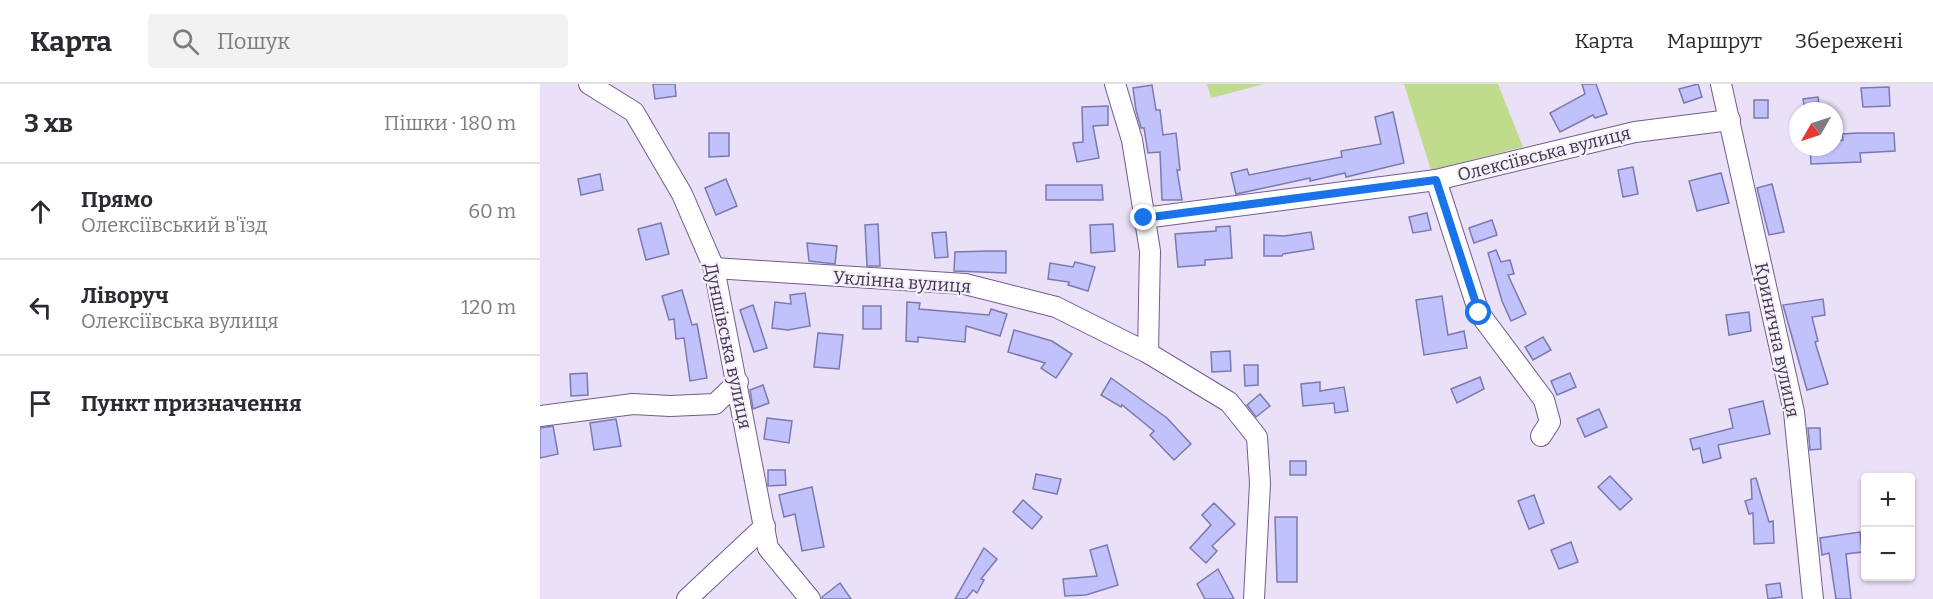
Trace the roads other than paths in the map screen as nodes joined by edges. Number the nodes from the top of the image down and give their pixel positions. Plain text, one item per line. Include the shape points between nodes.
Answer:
1 (590, 84) edge
2 (1115, 84) edge
3 (1721, 84) edge
4 (1730, 120) junction
5 (1436, 180) junction
6 (1144, 218) junction
7 (714, 268) junction
8 (1148, 353) junction
9 (738, 382) junction
10 (540, 416) edge
11 (1541, 436) dead end
12 (765, 526) junction
13 (687, 599) edge
14 (810, 599) edge
15 (1254, 599) edge
16 (1813, 599) edge

1 - 7 street, Дуншівська вулиця via 634,112 682,194
2 - 6 street via 1132,140
3 - 4 street, Кринична вулиця
4 - 5 street, Олексіївська вулиця via 1635,132
4 - 16 street, Кринична вулиця via 1794,412
5 - 6 street, Олексіївська вулиця
5 - 11 street via 1479,313 1544,399 1550,422
6 - 8 street via 1150,251
7 - 8 street, Уклінна вулиця via 965,284 1056,307
7 - 9 street, Дуншівська вулиця
8 - 15 street, Уклінна вулиця via 1229,402 1257,437 1260,483
9 - 10 street via 716,404 633,404
9 - 12 street, Дуншівська вулиця
12 - 13 street
12 - 14 street, Дуншівська вулиця via 768,548

